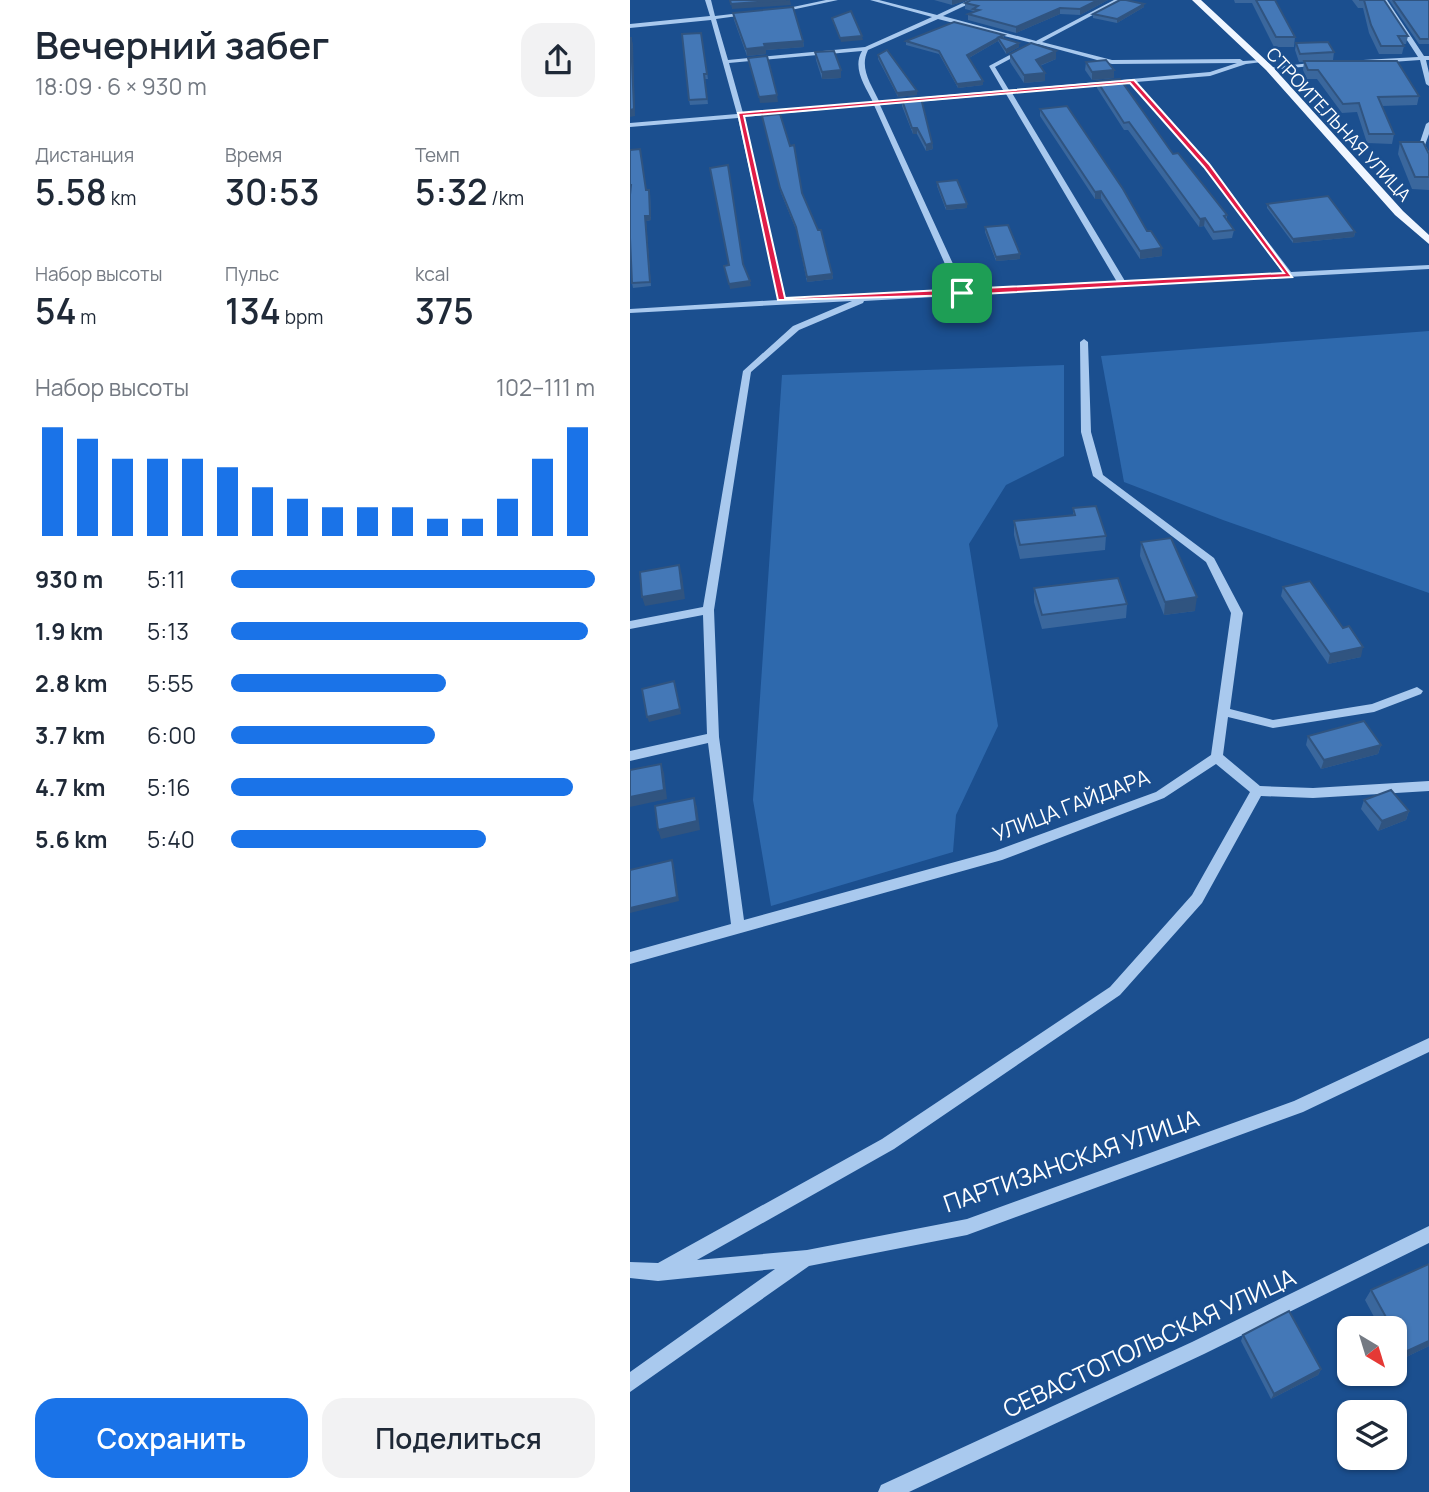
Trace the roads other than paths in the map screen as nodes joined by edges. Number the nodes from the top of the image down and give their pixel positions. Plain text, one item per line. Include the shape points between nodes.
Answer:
1 (708, 0) edge
2 (835, 0) edge
3 (873, 0) edge
4 (974, 0) edge
5 (1118, 0) edge
6 (1195, 0) edge
7 (1384, 0) edge
8 (766, 12) edge
9 (753, 14) edge
10 (936, 16) junction
11 (713, 19) junction
12 (630, 26) edge
13 (1034, 43) junction
14 (866, 49) junction
15 (1426, 58) edge
16 (1240, 61) junction
17 (1260, 61) junction
18 (725, 62) junction
19 (1353, 62) edge
20 (1325, 64) edge
21 (1269, 68) junction
22 (1132, 82) junction
23 (1429, 84) edge
24 (1009, 92) junction
25 (876, 103) junction
26 (740, 114) junction
27 (1429, 124) edge
28 (630, 125) edge
29 (1429, 159) edge
30 (1427, 236) edge
31 (1429, 267) edge
32 (1289, 275) junction
33 (1123, 285) junction
34 (962, 293) junction
35 (868, 298) junction
36 (782, 300) junction
37 (630, 311) edge
38 (1084, 342) dead end
39 (708, 610) junction
40 (630, 625) edge
41 (1417, 691) dead end
42 (1224, 712) junction
43 (713, 737) junction
44 (630, 756) edge
45 (1217, 757) junction
46 (1429, 786) edge
47 (1256, 791) junction
48 (738, 928) junction
49 (630, 958) edge
50 (1429, 1045) edge
51 (1429, 1234) edge
52 (807, 1258) junction
53 (630, 1270) edge
54 (658, 1272) junction
55 (630, 1383) edge
56 (888, 1492) edge

1 - 11 street
2 - 8 street
3 - 10 street
4 - 10 street
5 - 13 street
6 - 17 main road, СТРОИТЕЛЬНАЯ УЛИЦА
7 - 15 street
9 - 11 street
10 - 13 street
10 - 14 street
11 - 12 street
11 - 18 street
13 - 16 street via 1127,63
13 - 24 street via 992,66
14 - 18 street
14 - 25 street via 860,58 861,69
15 - 19 street
15 - 23 street
16 - 17 street
16 - 22 street via 1210,74
17 - 21 main road, СТРОИТЕЛЬНАЯ УЛИЦА
18 - 26 street
20 - 21 street
21 - 30 main road, СТРОИТЕЛЬНАЯ УЛИЦА via 1399,213
22 - 24 street
22 - 32 street via 1207,166
24 - 25 street
24 - 33 street
25 - 26 street
25 - 34 street
26 - 28 street
26 - 36 street
27 - 29 street via 1422,145
31 - 32 street
32 - 33 street
33 - 34 street
34 - 35 street
35 - 36 street
35 - 39 street via 796,328 747,371
36 - 37 street
38 - 42 street via 1086,432 1098,476 1210,560 1237,612
39 - 40 street
39 - 43 street
41 - 42 street via 1374,708 1273,724
42 - 45 street
43 - 44 street
43 - 48 street
45 - 47 street
45 - 48 street, УЛИЦА ГАЙДАРА via 1160,795 997,856
46 - 47 street via 1313,793
47 - 54 street via 1197,899 1115,991 888,1144
48 - 49 street, УЛИЦА ГАЙДАРА
50 - 52 street, ПАРТИЗАНСКАЯ УЛИЦА via 1298,1107 967,1227
51 - 56 street, СЕВАСТОПОЛЬСКАЯ УЛИЦА
52 - 54 street, ПАРТИЗАНСКАЯ УЛИЦА
52 - 55 street
53 - 54 street, ПАРТИЗАНСКАЯ УЛИЦА

